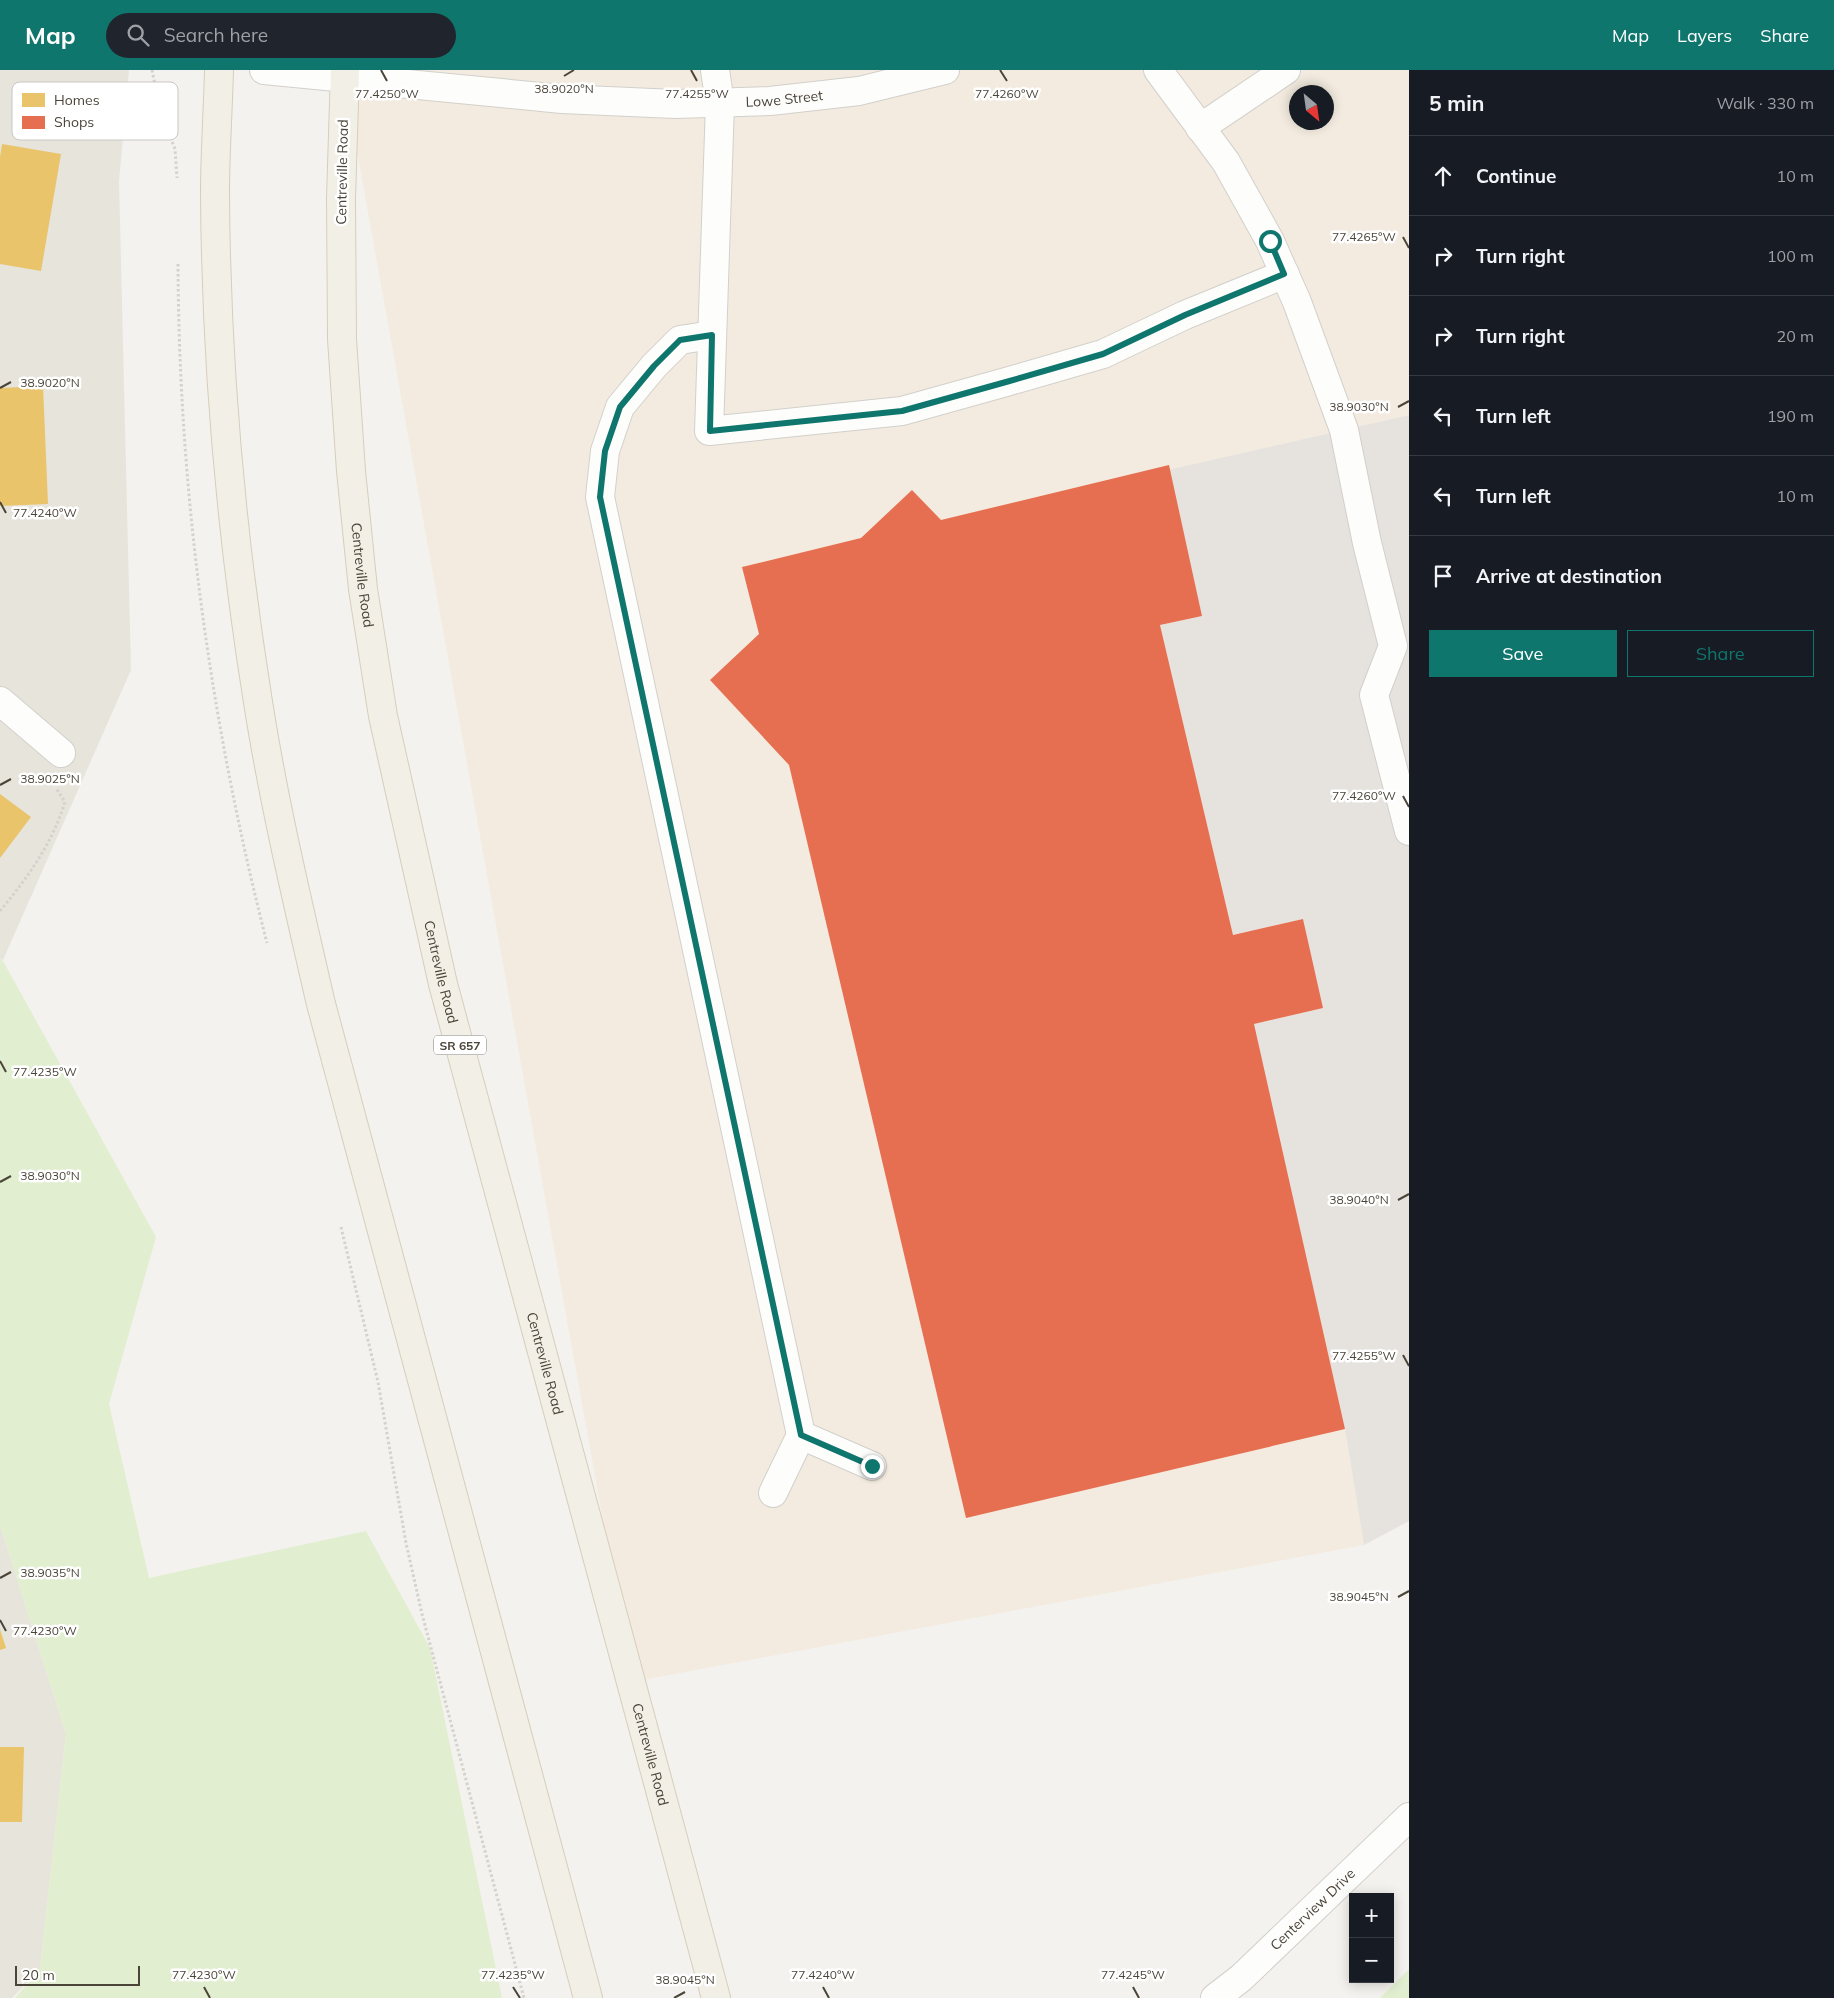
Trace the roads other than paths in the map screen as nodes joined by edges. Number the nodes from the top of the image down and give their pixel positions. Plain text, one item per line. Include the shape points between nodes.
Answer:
1 (219, 70) edge
2 (264, 70) edge
3 (715, 70) edge
4 (945, 70) edge
5 (1158, 70) edge
6 (1286, 70) edge
7 (344, 75) edge
8 (720, 103) junction
9 (1200, 128) junction
10 (1284, 274) junction
11 (712, 335) junction
12 (0, 701) edge
13 (61, 753) road end
14 (1409, 831) edge
15 (801, 1435) junction
16 (872, 1466) dead end
17 (773, 1493) dead end
18 (1409, 1817) edge
19 (588, 1998) edge
20 (716, 1998) edge
21 (1215, 1998) edge

1 - 19 main road via 215,192 222,387 242,589 258,703 287,855 331,1042
2 - 7 street, Lowe Street
3 - 8 street
4 - 8 street, Lowe Street via 859,91
5 - 9 street
6 - 9 street
7 - 8 street, Lowe Street via 562,99
7 - 20 main road, Centreville Road / SR 657 via 342,339 362,579 383,716 443,984
8 - 11 street
9 - 10 street via 1226,162 1270,241
10 - 11 street via 1185,315 1103,354 902,411 792,424 710,431
10 - 14 street via 1344,430 1367,543 1393,646 1374,695
11 - 15 street via 680,340 620,407 605,451 600,497
12 - 13 street
15 - 16 street
15 - 17 street
18 - 21 street, Centerview Drive via 1241,1978

